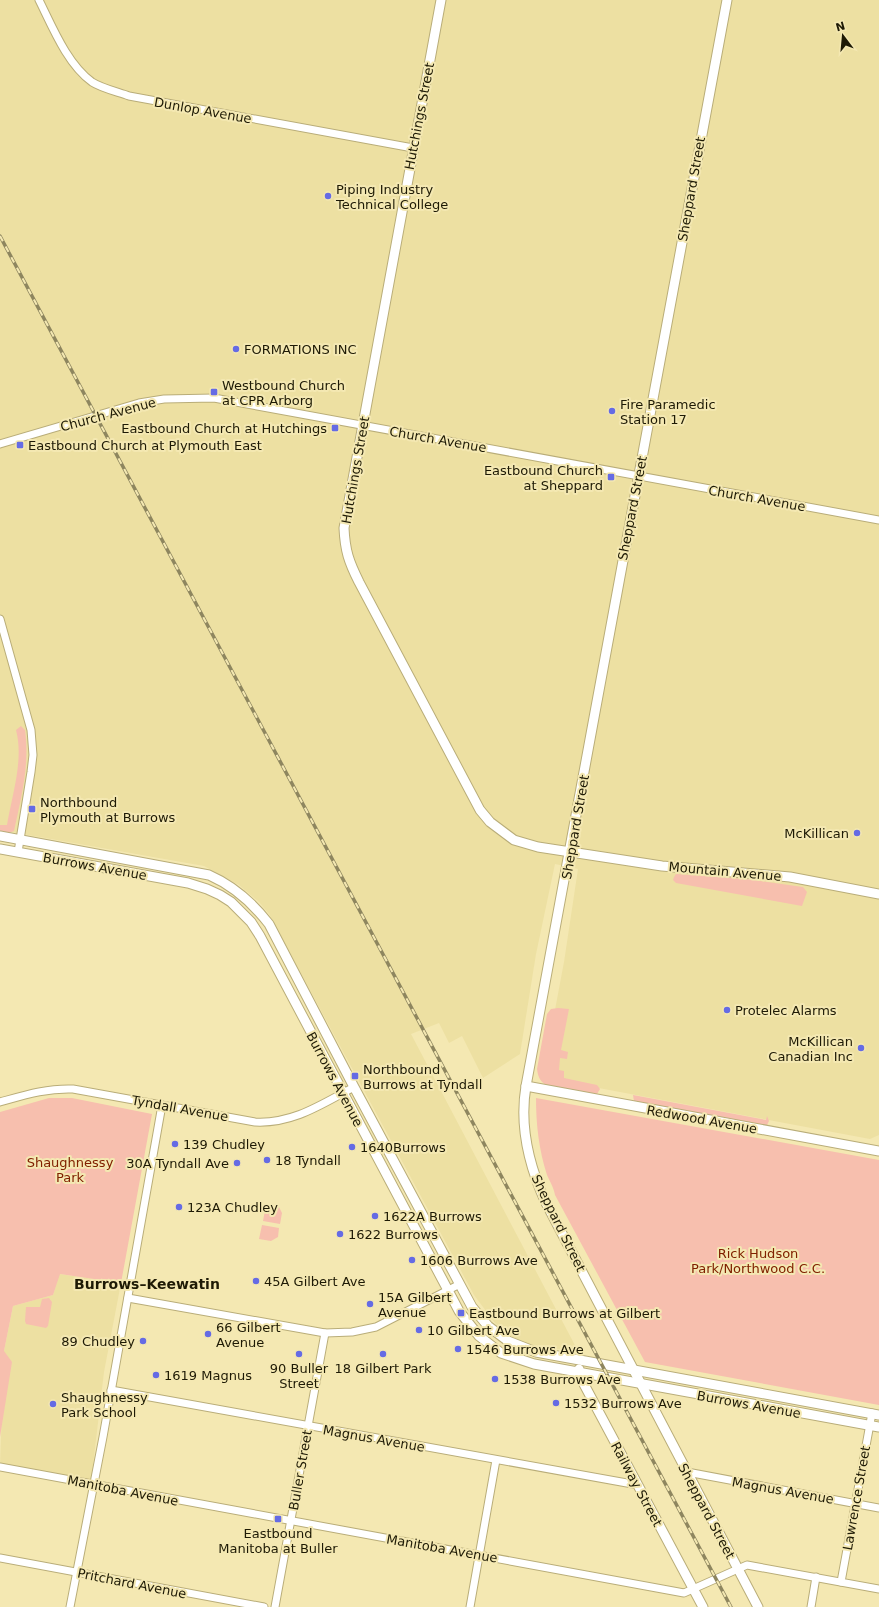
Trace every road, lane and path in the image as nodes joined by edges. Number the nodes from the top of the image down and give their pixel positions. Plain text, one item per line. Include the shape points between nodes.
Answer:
1 (39, 0) edge
2 (441, 0) edge
3 (727, 0) edge
4 (413, 148) junction
5 (362, 425) junction
6 (0, 444) edge
7 (638, 476) junction
8 (879, 520) edge
9 (0, 619) edge
10 (0, 836) edge
11 (20, 840) junction
12 (0, 849) edge
13 (18, 852) junction
14 (570, 852) junction
15 (879, 894) edge
16 (526, 1086) junction
17 (354, 1087) junction
18 (343, 1093) junction
19 (0, 1102) edge
20 (162, 1106) junction
21 (879, 1151) edge
22 (460, 1284) junction
23 (448, 1291) junction
24 (128, 1298) junction
25 (325, 1333) junction
26 (581, 1360) junction
27 (634, 1370) junction
28 (578, 1373) junction
29 (641, 1384) junction
30 (111, 1390) junction
31 (875, 1414) edge
32 (308, 1426) junction
33 (874, 1427) edge
34 (496, 1460) junction
35 (0, 1467) edge
36 (687, 1472) junction
37 (94, 1484) junction
38 (638, 1485) junction
39 (855, 1503) junction
40 (879, 1508) edge
41 (290, 1521) junction
42 (479, 1555) junction
43 (0, 1558) edge
44 (739, 1569) junction
45 (76, 1572) junction
46 (816, 1577) junction
47 (841, 1582) junction
48 (693, 1589) junction
49 (879, 1589) edge
50 (70, 1607) edge
51 (264, 1607) edge
52 (275, 1607) edge
53 (470, 1607) edge
54 (703, 1607) edge
55 (758, 1607) edge
56 (811, 1607) edge

1 - 4 street, Dunlop Avenue via 66,52 92,82 129,96
2 - 4 street, Hutchings Street
3 - 7 street, Sheppard Street
4 - 5 street, Hutchings Street
5 - 6 street, Church Avenue via 214,398 164,399 139,403
5 - 7 street, Church Avenue
5 - 14 street, Hutchings Street via 344,528 350,564 480,810 490,822 514,840
7 - 8 street, Church Avenue
7 - 14 street, Sheppard Street
9 - 11 street via 31,730 33,754
10 - 11 street, Burrows Avenue
11 - 13 street
11 - 17 street, Burrows Avenue via 209,875 240,892 269,924
12 - 13 street, Burrows Avenue
13 - 18 street, Burrows Avenue via 188,883 231,902 251,922 260,936
14 - 15 street, Mountain Avenue via 656,865 790,877
14 - 16 street, Sheppard Street
16 - 21 street, Redwood Avenue
16 - 27 street, Sheppard Street via 523,1120 538,1186
17 - 18 street, Tyndall Avenue
17 - 22 street, Burrows Avenue
18 - 20 street, Tyndall Avenue via 302,1114 273,1122 255,1122
18 - 23 street, Burrows Avenue
19 - 20 street, Tyndall Avenue via 61,1088
20 - 24 street
22 - 23 street
22 - 26 street, Burrows Avenue via 472,1307 488,1326 508,1341 536,1352
23 - 25 street via 376,1327 352,1332
23 - 28 street, Burrows Avenue via 459,1311 479,1336 502,1353 534,1364
24 - 25 street
24 - 30 street
25 - 32 street, Buller Street
26 - 27 street, Burrows Avenue
26 - 28 street
27 - 29 street, Sheppard Street
27 - 31 street, Burrows Avenue
28 - 29 street, Burrows Avenue
28 - 38 street, Railway Street
29 - 33 street, Burrows Avenue
29 - 36 street, Sheppard Street
30 - 32 street, Magnus Avenue
30 - 37 street
31 - 33 street, Lawrence Street
32 - 34 street, Magnus Avenue
32 - 41 street, Buller Street
33 - 39 street, Lawrence Street
34 - 38 street, Magnus Avenue
34 - 42 street
35 - 37 street, Manitoba Avenue
36 - 39 street, Magnus Avenue
36 - 44 street, Sheppard Street
37 - 41 street, Manitoba Avenue
37 - 45 street
38 - 48 street, Railway Street
39 - 40 street, Magnus Avenue
39 - 47 street, Lawrence Street
41 - 42 street, Manitoba Avenue
41 - 52 street, Buller Street
42 - 48 street, Manitoba Avenue via 684,1593
42 - 53 street
43 - 45 street, Pritchard Avenue
44 - 46 street, Manitoba Avenue via 747,1565
44 - 48 street, Manitoba Avenue
44 - 55 street, Sheppard Street
45 - 50 street
45 - 51 street, Pritchard Avenue
46 - 47 street, Manitoba Avenue
46 - 56 street
47 - 49 street, Manitoba Avenue
48 - 54 street, Railway Street

